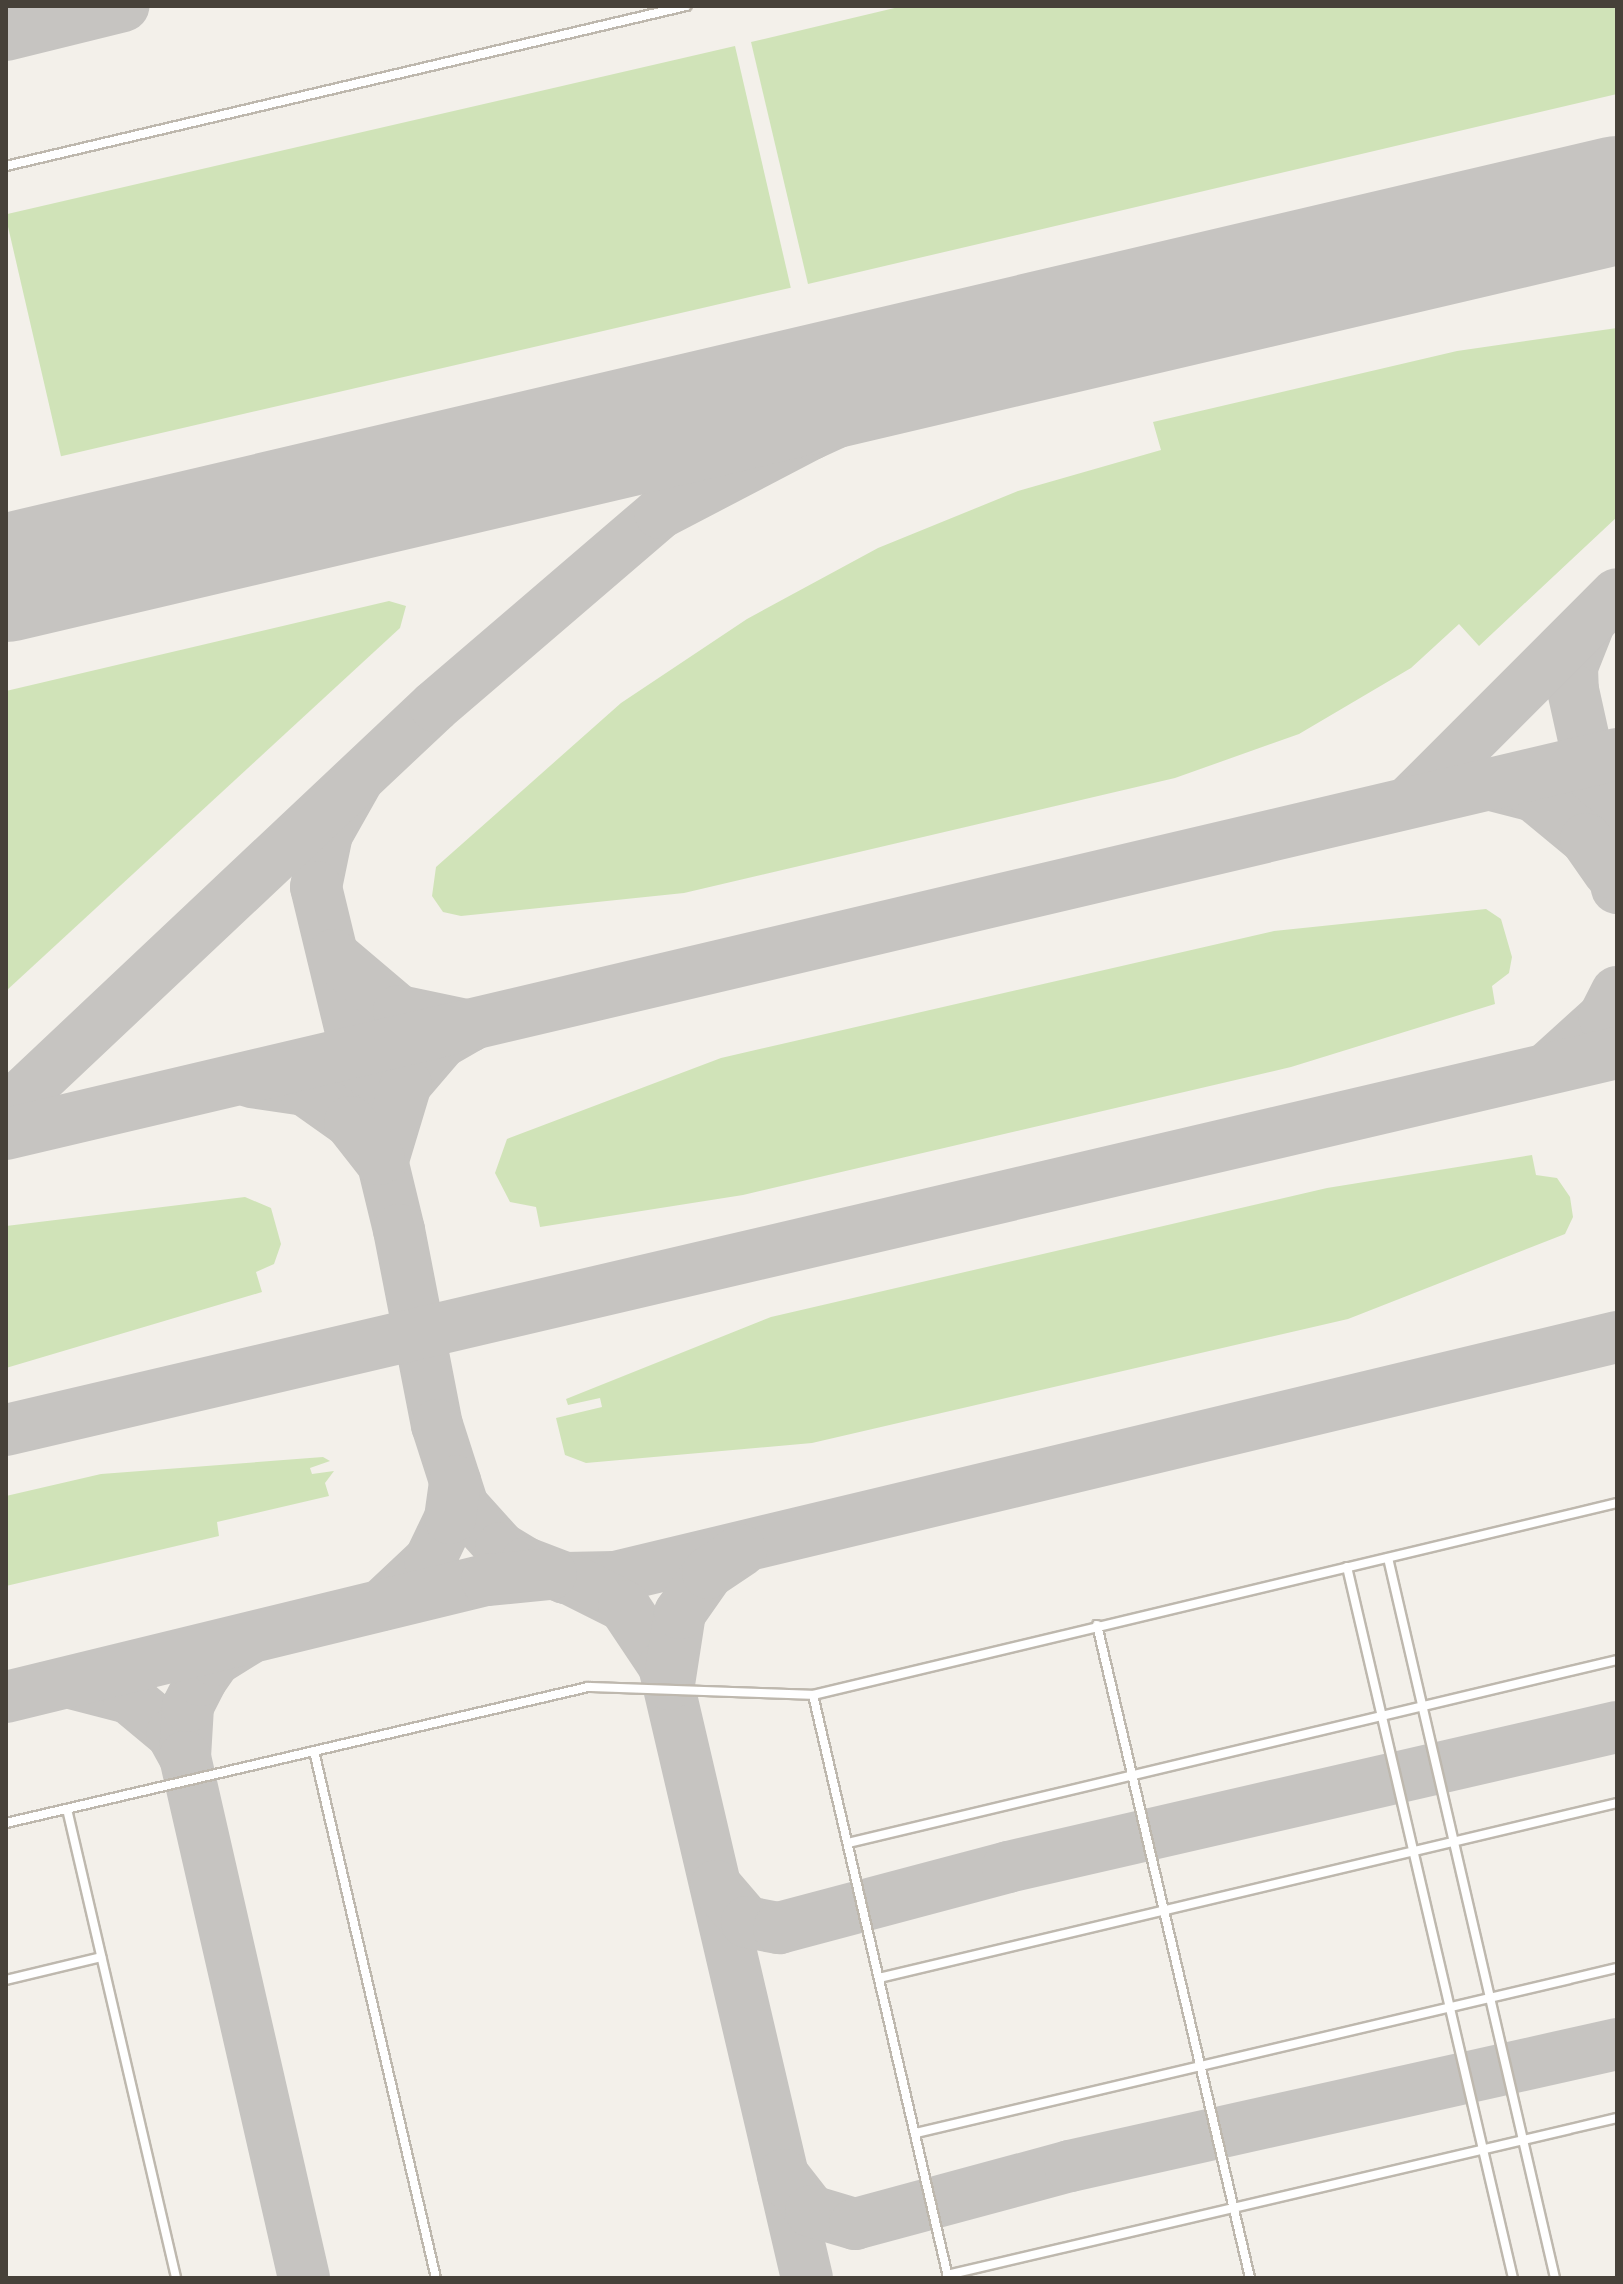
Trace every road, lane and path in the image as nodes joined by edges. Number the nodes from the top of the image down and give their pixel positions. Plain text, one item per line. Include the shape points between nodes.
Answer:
1 (686, 6) edge
2 (6, 166) edge
3 (1617, 1503) edge
4 (1388, 1558) junction
5 (1347, 1567) junction
6 (1097, 1625) junction
7 (1617, 1660) edge
8 (813, 1695) junction
9 (1424, 1705) junction
10 (1385, 1713) junction
11 (314, 1751) junction
12 (1131, 1774) junction
13 (1617, 1803) edge
14 (67, 1809) junction
15 (6, 1823) edge
16 (1452, 1841) junction
17 (848, 1843) junction
18 (1415, 1850) junction
19 (1163, 1910) junction
20 (101, 1957) junction
21 (1617, 1968) edge
22 (879, 1978) junction
23 (6, 1980) edge
24 (1493, 1997) junction
25 (1452, 2007) junction
26 (1201, 2066) junction
27 (1617, 2118) edge
28 (916, 2133) junction
29 (1526, 2140) junction
30 (1488, 2150) junction
31 (1232, 2208) junction
32 (947, 2276) edge
33 (176, 2278) edge
34 (436, 2278) edge
35 (1250, 2278) edge
36 (1513, 2278) edge
37 (1555, 2278) edge

1 - 2 lane
3 - 4 lane
4 - 5 lane
4 - 9 lane
5 - 6 lane
5 - 10 lane
6 - 8 lane
6 - 12 lane
7 - 9 lane
8 - 11 lane via 588,1687
8 - 17 lane
9 - 10 lane
9 - 16 lane
10 - 12 lane
10 - 18 lane
11 - 14 lane
11 - 34 lane
12 - 17 lane
12 - 19 lane
13 - 16 lane
14 - 15 lane
14 - 20 lane
16 - 18 lane
16 - 24 lane
17 - 22 lane
18 - 19 lane
18 - 25 lane
19 - 22 lane
19 - 26 lane
20 - 23 lane
20 - 33 lane
21 - 24 lane
22 - 28 lane
24 - 25 lane
24 - 29 lane
25 - 26 lane
25 - 30 lane
26 - 28 lane
26 - 31 lane
27 - 29 lane
28 - 32 lane
29 - 30 lane
29 - 37 lane
30 - 31 lane
30 - 36 lane
31 - 32 lane
31 - 35 lane

